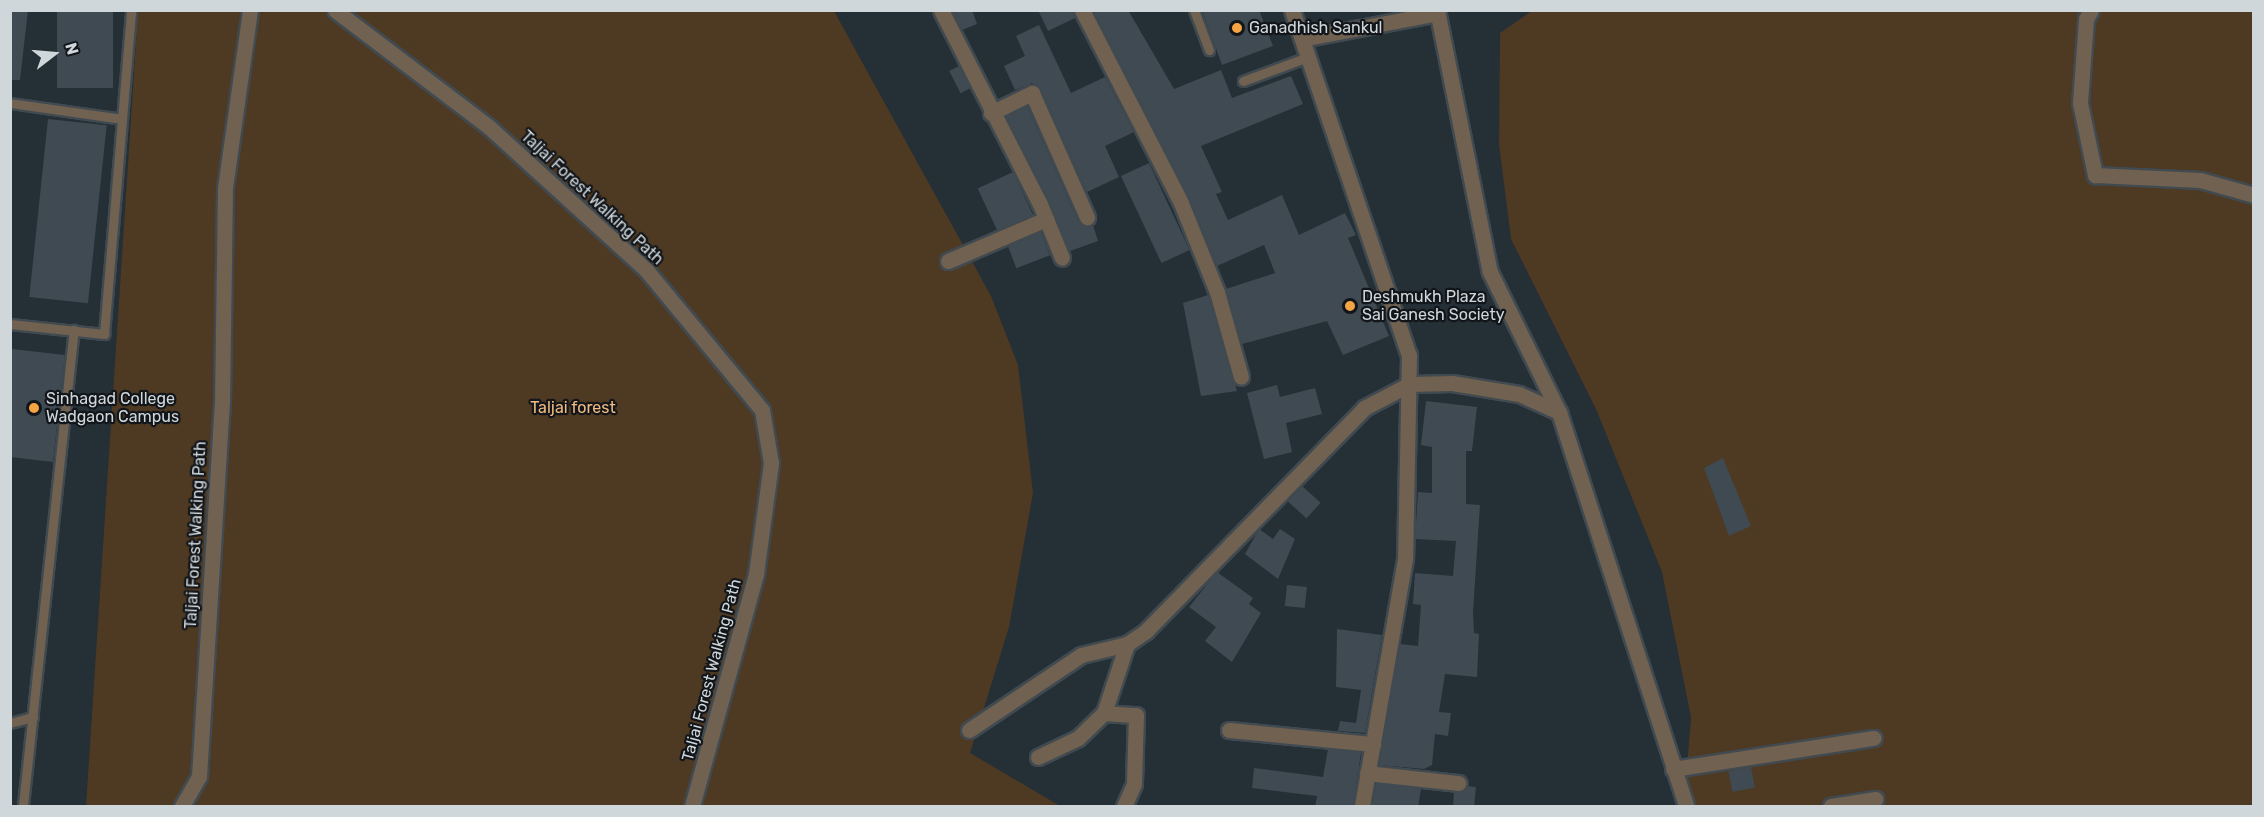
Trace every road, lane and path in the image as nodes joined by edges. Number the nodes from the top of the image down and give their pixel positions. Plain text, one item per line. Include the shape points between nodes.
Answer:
1 (131, 10) edge
2 (250, 10) edge
3 (335, 10) edge
4 (941, 10) edge
5 (1082, 10) edge
6 (1194, 10) edge
7 (1292, 10) edge
8 (2091, 10) edge
9 (1437, 12) edge
10 (1308, 37) junction
11 (1209, 50) dead end
12 (1308, 57) junction
13 (1243, 81) dead end
14 (10, 103) edge
15 (991, 113) junction
16 (122, 118) junction
17 (2253, 195) edge
18 (1087, 218) dead end
19 (1046, 219) junction
20 (1062, 258) dead end
21 (948, 261) dead end
22 (10, 324) edge
23 (74, 330) junction
24 (1241, 377) dead end
25 (1410, 384) junction
26 (1560, 412) junction
27 (1127, 644) junction
28 (1104, 713) junction
29 (33, 717) junction
30 (10, 723) edge
31 (969, 730) dead end
32 (1229, 730) dead end
33 (1874, 738) dead end
34 (1372, 744) junction
35 (1038, 757) dead end
36 (1673, 769) junction
37 (1367, 773) junction
38 (1458, 783) dead end
39 (1875, 799) dead end
40 (23, 805) dead end
41 (182, 807) edge
42 (692, 807) edge
43 (1124, 807) edge
44 (1362, 807) edge
45 (1686, 807) edge
46 (1831, 807) edge

1 - 16 lane
2 - 41 street, Taljai Forest Walking Path via 225,188 222,403 199,777
3 - 42 street, Taljai Forest Walking Path via 489,127 647,271 762,410 771,463 756,574
4 - 15 street
5 - 24 street via 1181,203 1217,292
6 - 11 lane
7 - 10 street
8 - 17 street via 2086,19 2080,103 2095,175 2200,180
9 - 10 street
9 - 26 street via 1490,272
10 - 12 street
12 - 13 lane
12 - 25 street via 1401,325
14 - 16 lane
15 - 18 street via 1032,93
15 - 19 street
16 - 23 lane via 104,334
19 - 20 street
19 - 21 street
22 - 23 lane
23 - 29 lane
25 - 26 street via 1482,385
25 - 27 street via 1364,408 1146,631
25 - 34 street via 1405,559
26 - 36 street
27 - 28 street
27 - 31 street via 1081,655
28 - 35 street via 1078,738
28 - 43 street via 1136,715 1134,784
29 - 30 lane
29 - 40 lane
32 - 34 street
33 - 36 street
34 - 37 street
36 - 45 street
37 - 38 street
37 - 44 street
39 - 46 street

